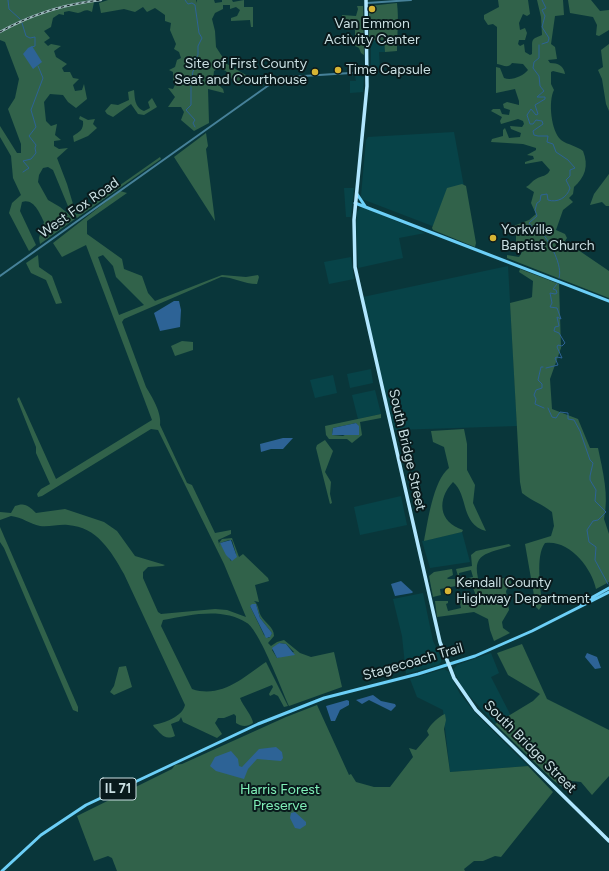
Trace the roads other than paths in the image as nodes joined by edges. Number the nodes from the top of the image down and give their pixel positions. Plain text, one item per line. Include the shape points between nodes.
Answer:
1 (411, 0) edge
2 (366, 2) edge
3 (368, 72) junction
4 (357, 193) junction
5 (355, 203) junction
6 (366, 207) junction
7 (0, 276) edge
8 (609, 301) edge
9 (609, 588) edge
10 (609, 592) edge
11 (581, 605) junction
12 (448, 665) junction
13 (609, 841) edge
14 (2, 871) edge

1 - 2 street
2 - 3 highway, South Bridge Street
3 - 4 highway, South Bridge Street
3 - 7 street, West Fox Road via 279,79
4 - 5 highway, South Bridge Street
4 - 6 main road
5 - 6 main road
5 - 12 highway, South Bridge Street via 353,244 359,290 434,620
6 - 8 main road
9 - 11 main road, Stagecoach Trail / IL 71
10 - 11 main road, Stagecoach Trail / IL 71 via 584,606
11 - 12 main road, Stagecoach Trail / IL 71 via 514,640
12 - 13 highway, South Bridge Street via 462,692 479,713
12 - 14 main road, Stagecoach Trail / IL 71 via 324,698 247,729 86,805 41,835

